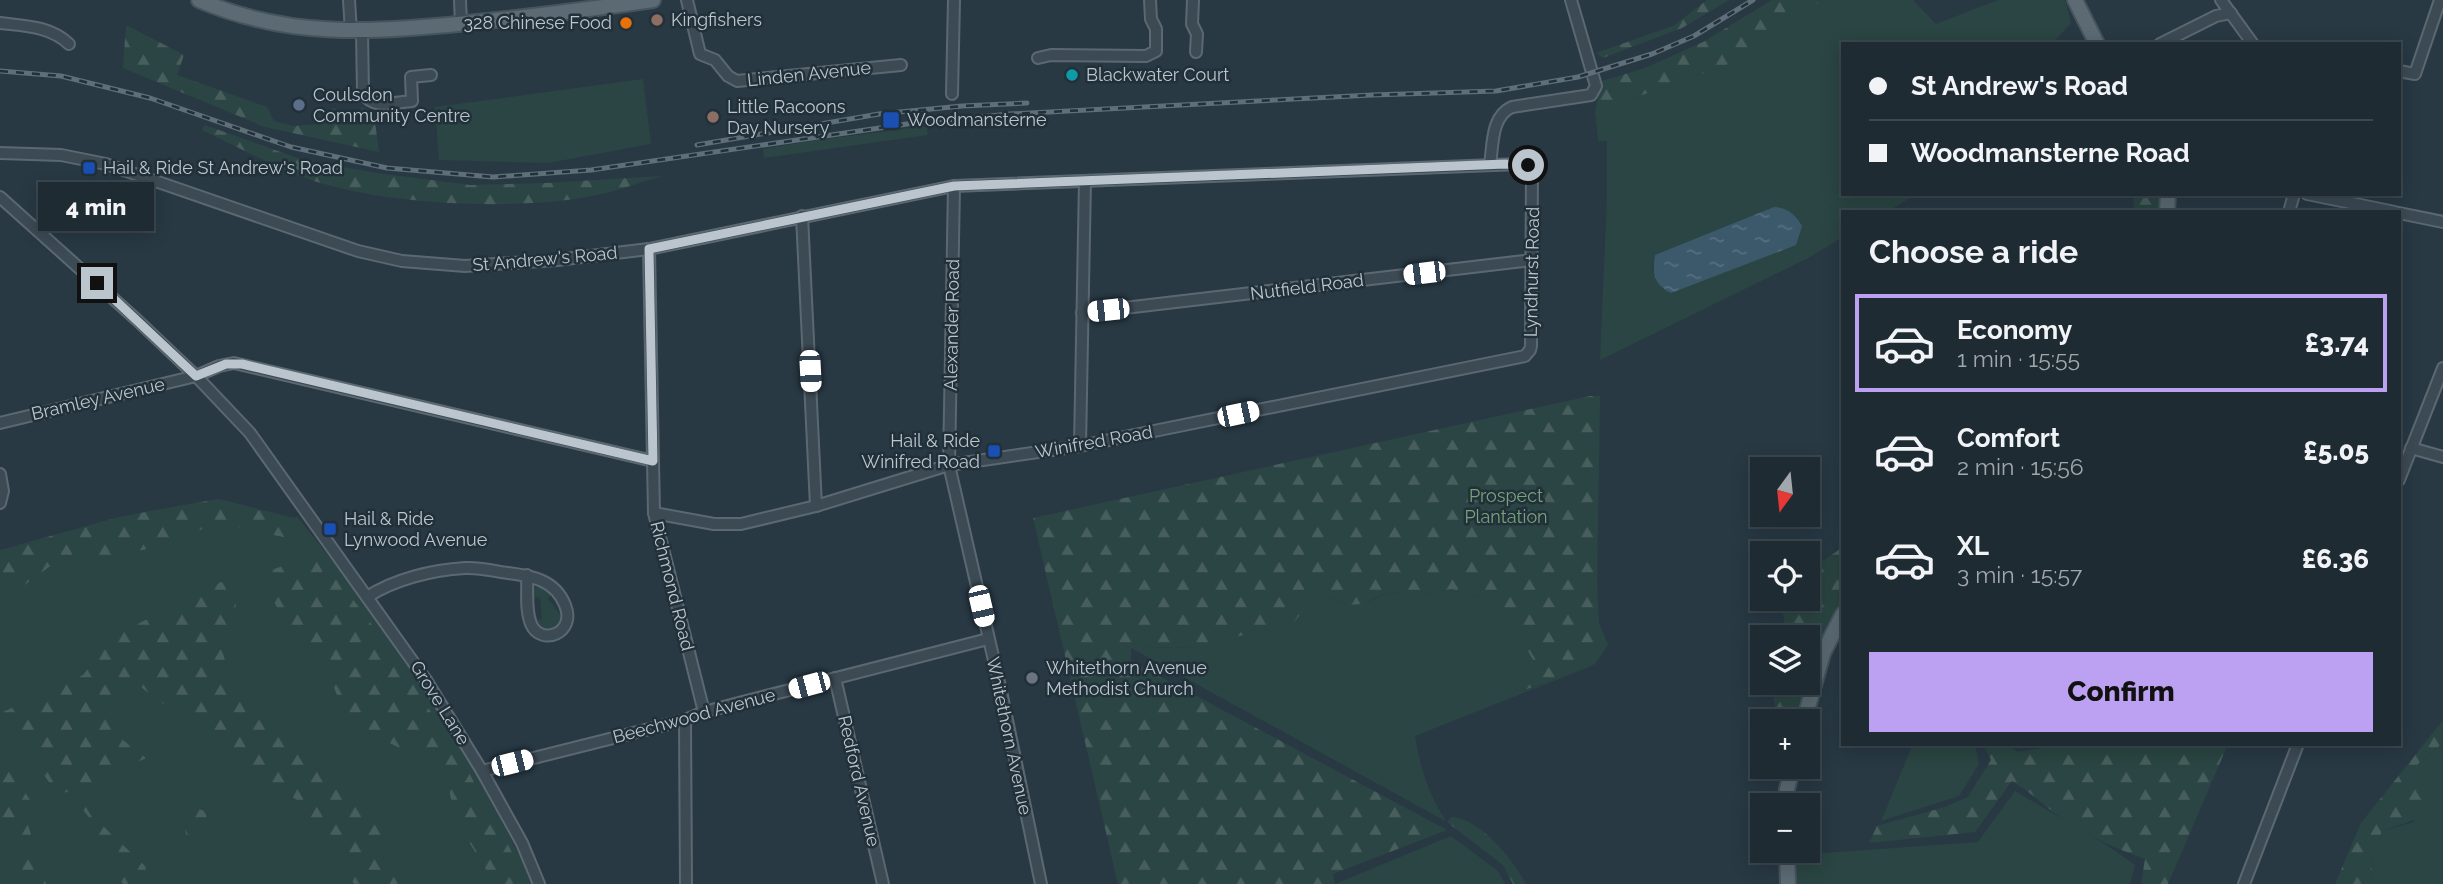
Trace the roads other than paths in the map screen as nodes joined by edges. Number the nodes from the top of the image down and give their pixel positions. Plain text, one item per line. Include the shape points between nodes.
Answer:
1 (199, 0) edge
2 (349, 0) edge
3 (460, 0) edge
4 (653, 0) edge
5 (687, 0) edge
6 (954, 0) edge
7 (1150, 0) edge
8 (1193, 0) edge
9 (1572, 0) edge
10 (2075, 0) edge
11 (2221, 0) edge
12 (2440, 0) edge
13 (631, 2) edge
14 (229, 6) edge
15 (2231, 13) junction
16 (2216, 16) junction
17 (0, 23) edge
18 (461, 24) junction
19 (356, 32) junction
20 (2097, 42) edge
21 (2164, 42) edge
22 (2252, 42) edge
23 (69, 44) dead end
24 (1196, 52) dead end
25 (1038, 58) dead end
26 (901, 65) dead end
27 (2401, 71) edge
28 (431, 75) dead end
29 (952, 94) dead end
30 (0, 153) edge
31 (1520, 164) joint
32 (1490, 165) junction
33 (1085, 181) junction
34 (954, 186) junction
35 (2317, 196) edge
36 (0, 197) edge
37 (2387, 210) edge
38 (2401, 213) edge
39 (802, 216) junction
40 (2443, 222) edge
41 (649, 249) junction
42 (1532, 260) junction
43 (1082, 313) junction
44 (1531, 346) joint
45 (2443, 368) edge
46 (196, 376) junction
47 (0, 423) edge
48 (1080, 446) junction
49 (2411, 449) junction
50 (2443, 457) edge
51 (653, 461) junction
52 (949, 465) junction
53 (0, 474) edge
54 (2401, 475) edge
55 (0, 503) edge
56 (816, 506) junction
57 (653, 513) junction
58 (527, 575) junction
59 (368, 597) junction
60 (1841, 618) edge
61 (988, 639) junction
62 (835, 678) junction
63 (1807, 709) edge
64 (704, 712) junction
65 (685, 720) junction
66 (2297, 746) edge
67 (482, 771) junction
68 (1787, 863) edge
69 (539, 884) edge
70 (686, 884) edge
71 (883, 884) edge
72 (1041, 884) edge
73 (1788, 884) edge
74 (2244, 884) edge

1 - 14 main road
2 - 19 street
3 - 18 street
4 - 13 main road
5 - 26 street, Linden Avenue via 699,54 718,63 737,81
6 - 29 street
7 - 25 street via 1156,51 1146,56
8 - 24 street
9 - 32 street via 1595,91 1506,110 1496,124
10 - 20 main road
11 - 15 street
11 - 16 street
12 - 27 street via 2415,74
13 - 18 main road
14 - 19 main road via 304,28
15 - 16 street
15 - 22 street
16 - 21 street
17 - 23 street via 47,30
18 - 19 main road
19 - 28 street via 363,93 368,101 412,101 411,77
30 - 41 street, St Andrew's Road via 61,155 106,163 337,245 402,261 465,266
31 - 32 street, St Andrew's Road
31 - 42 street, Lyndhurst Road via 1533,172
32 - 33 street, St Andrew's Road
33 - 34 street, St Andrew's Road
33 - 43 street
34 - 39 street, St Andrew's Road
34 - 52 street, Alexander Road
35 - 37 street
36 - 46 street, Grove Lane
38 - 40 street
39 - 41 street, St Andrew's Road
39 - 56 street
41 - 51 street, Richmond Road
42 - 43 street, Nutfield Road
42 - 44 street, Lyndhurst Road
43 - 48 street
44 - 48 street, Winifred Road via 1521,357
45 - 49 street
46 - 47 street, Bramley Avenue
46 - 51 street, Bramley Avenue via 226,364 242,364
46 - 59 street, Grove Lane via 250,433
48 - 52 street, Winifred Road
49 - 50 street
49 - 54 street
51 - 57 street, Richmond Road
52 - 56 street, Winifred Road
52 - 61 street, Whitethorn Avenue
53 - 55 street via 4,491
56 - 57 street, Winifred Road via 741,524
57 - 64 street, Richmond Road
58 - 58 street via 551,583 561,594 568,621 555,635 532,627
58 - 59 street via 467,567 391,583
59 - 67 street, Grove Lane
60 - 63 main road via 1823,653
61 - 62 street, Beechwood Avenue
61 - 72 street, Whitethorn Avenue
62 - 64 street, Beechwood Avenue
62 - 71 street, Redford Avenue
64 - 65 street, Beechwood Avenue
65 - 67 street, Beechwood Avenue
65 - 70 street
66 - 74 street
67 - 69 street, Grove Lane
68 - 73 main road

